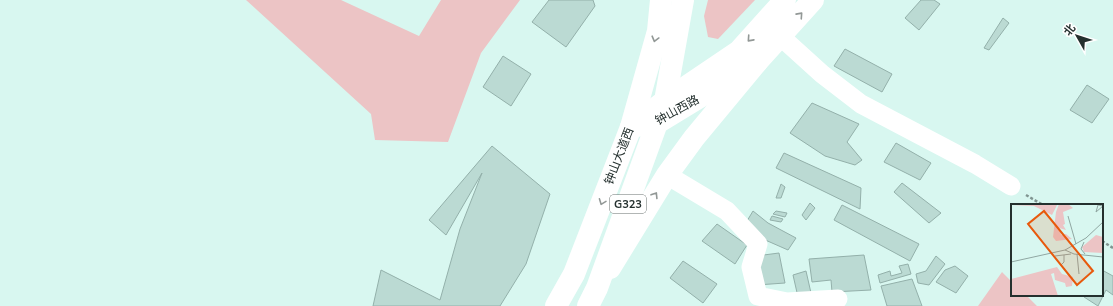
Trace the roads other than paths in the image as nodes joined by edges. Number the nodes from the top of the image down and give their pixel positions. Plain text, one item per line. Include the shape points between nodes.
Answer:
1 (661, 0) edge
2 (684, 0) edge
3 (785, 0) edge
4 (813, 0) edge
5 (773, 29) junction
6 (758, 62) junction
7 (665, 101) junction
8 (657, 123) junction
9 (631, 127) junction
10 (667, 175) junction
11 (1010, 186) dead end
12 (593, 297) edge
13 (838, 299) dead end
14 (556, 306) edge

1 -> 9 main road, 钟山大道西 / G323 via 658,31
2 - 7 main road, 钟山大道西 / G323
3 - 5 main road, 钟山西路
5 -> 4 main road, 钟山西路
5 - 6 main road, 钟山西路
5 -> 7 main road, 钟山西路
5 - 11 street via 822,74 861,104 975,164
6 - 8 main road, 钟山西路
6 - 10 main road via 694,138
7 - 8 main road, 钟山大道西 / G323
7 - 9 main road, 钟山西路
8 - 9 main road, 钟山西路
8 - 12 main road, 钟山大道西 / G323
9 -> 14 main road, 钟山大道西 / G323 via 574,274
12 -> 10 main road
10 - 13 street via 727,212 758,244 751,267 758,296 786,302

